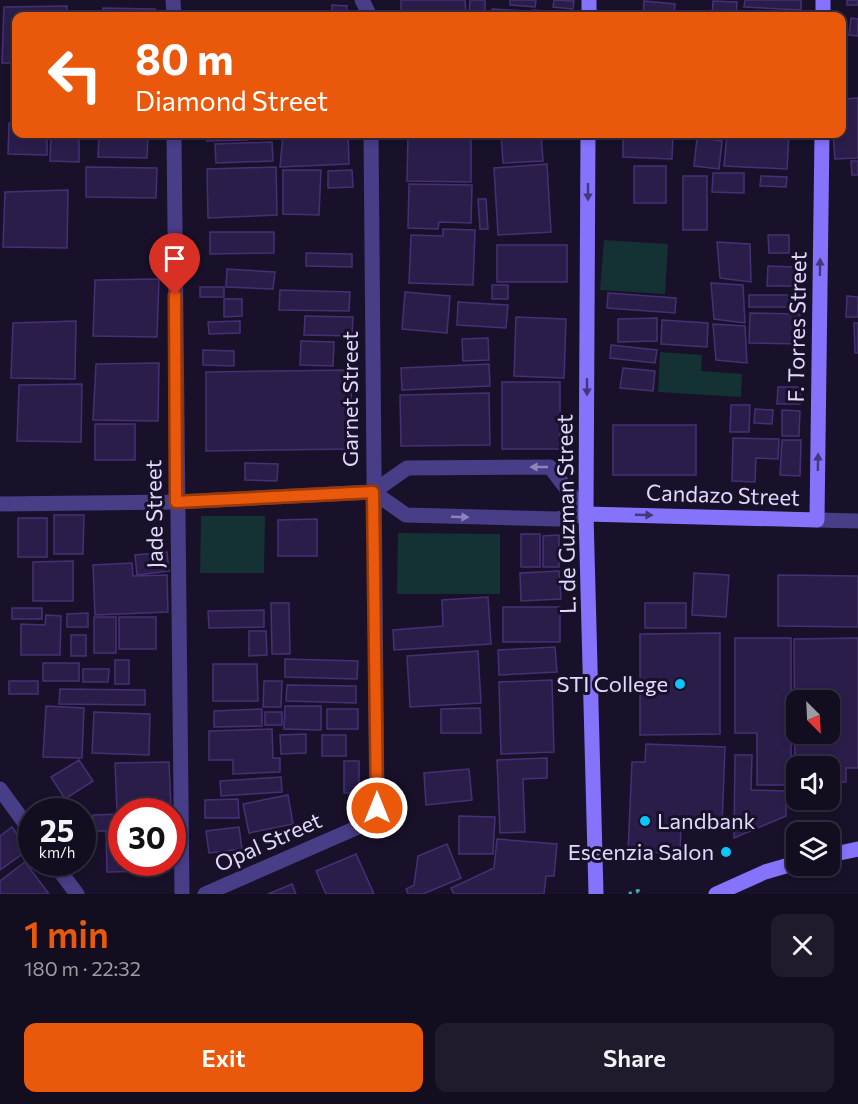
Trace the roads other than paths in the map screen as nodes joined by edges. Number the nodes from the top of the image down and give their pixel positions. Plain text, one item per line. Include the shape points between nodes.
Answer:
1 (174, 138) edge
2 (371, 138) edge
3 (588, 138) edge
4 (822, 138) edge
5 (373, 492) junction
6 (176, 502) junction
7 (0, 504) edge
8 (586, 514) junction
9 (817, 520) junction
10 (858, 520) edge
11 (0, 789) edge
12 (377, 808) joint
13 (18, 814) edge
14 (858, 849) edge
15 (840, 853) edge
16 (786, 866) edge
17 (63, 876) edge
18 (76, 894) edge
19 (182, 894) edge
20 (205, 894) edge
21 (596, 894) edge
22 (716, 894) edge

1 - 6 street, Jade Street
2 - 5 street, Garnet Street
3 -> 8 street, L. de Guzman Street
9 -> 4 street, F. Torres Street
5 - 6 street
5 -> 8 street via 406,515 557,519
8 -> 5 street via 550,467 407,468
5 - 12 street, Garnet Street
6 - 7 street
6 - 19 street, Jade Street
8 -> 9 street, Candazo Street
8 - 21 street, L. de Guzman Street
9 - 10 street, Candazo Street
11 - 13 street
12 - 20 street, Opal Street via 356,828
14 - 15 street
16 - 22 street
17 - 18 street

